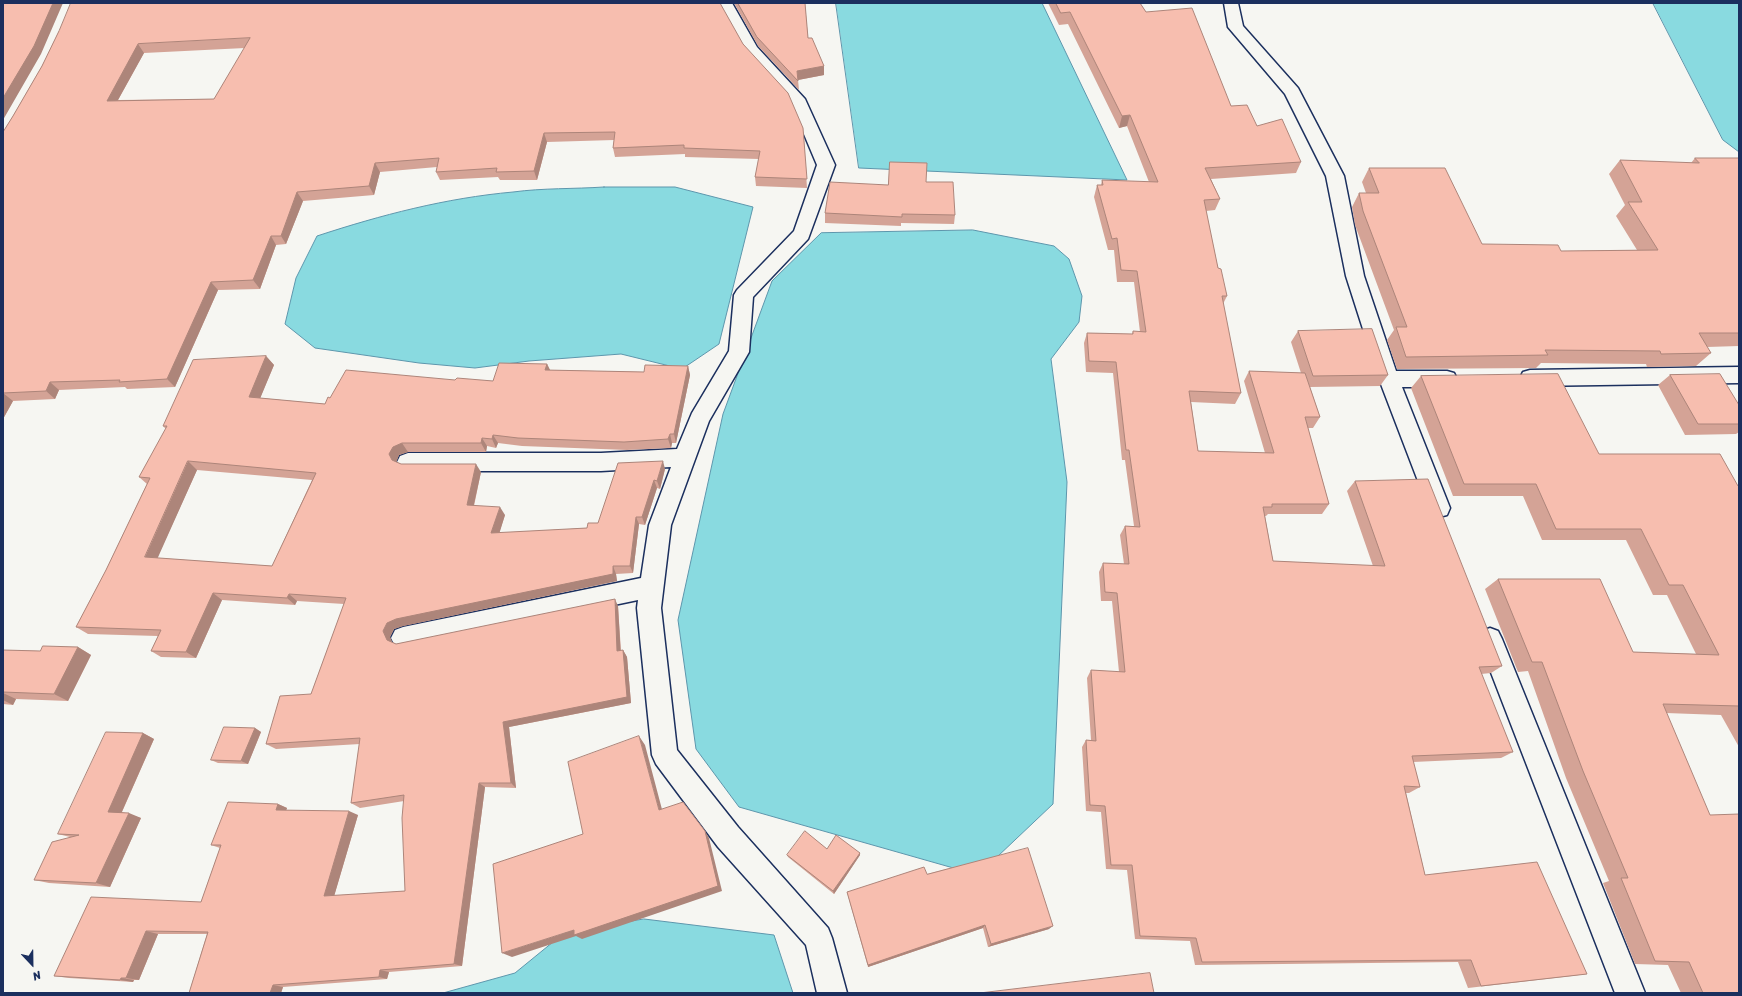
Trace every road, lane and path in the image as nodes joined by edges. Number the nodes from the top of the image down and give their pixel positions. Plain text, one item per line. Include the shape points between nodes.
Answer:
1 (725, 3) edge
2 (1231, 3) edge
3 (1739, 375) edge
4 (1468, 378) edge
5 (1508, 378) edge
6 (1389, 379) junction
7 (686, 457) junction
8 (408, 462) edge
9 (1447, 527) edge
10 (651, 587) junction
11 (1484, 623) edge
12 (403, 638) dead end
13 (832, 993) edge
14 (1630, 993) edge

1 - 7 street via 750,49 797,99 826,165 802,234 744,296 739,352 699,419
2 - 6 street via 1236,27 1292,92 1335,176 1355,276
3 - 5 street
4 - 6 street
6 - 9 street
7 - 8 street via 602,462
7 - 10 street via 660,525
10 - 12 street
10 - 13 street via 649,608 665,755 728,838 818,938
11 - 14 street

